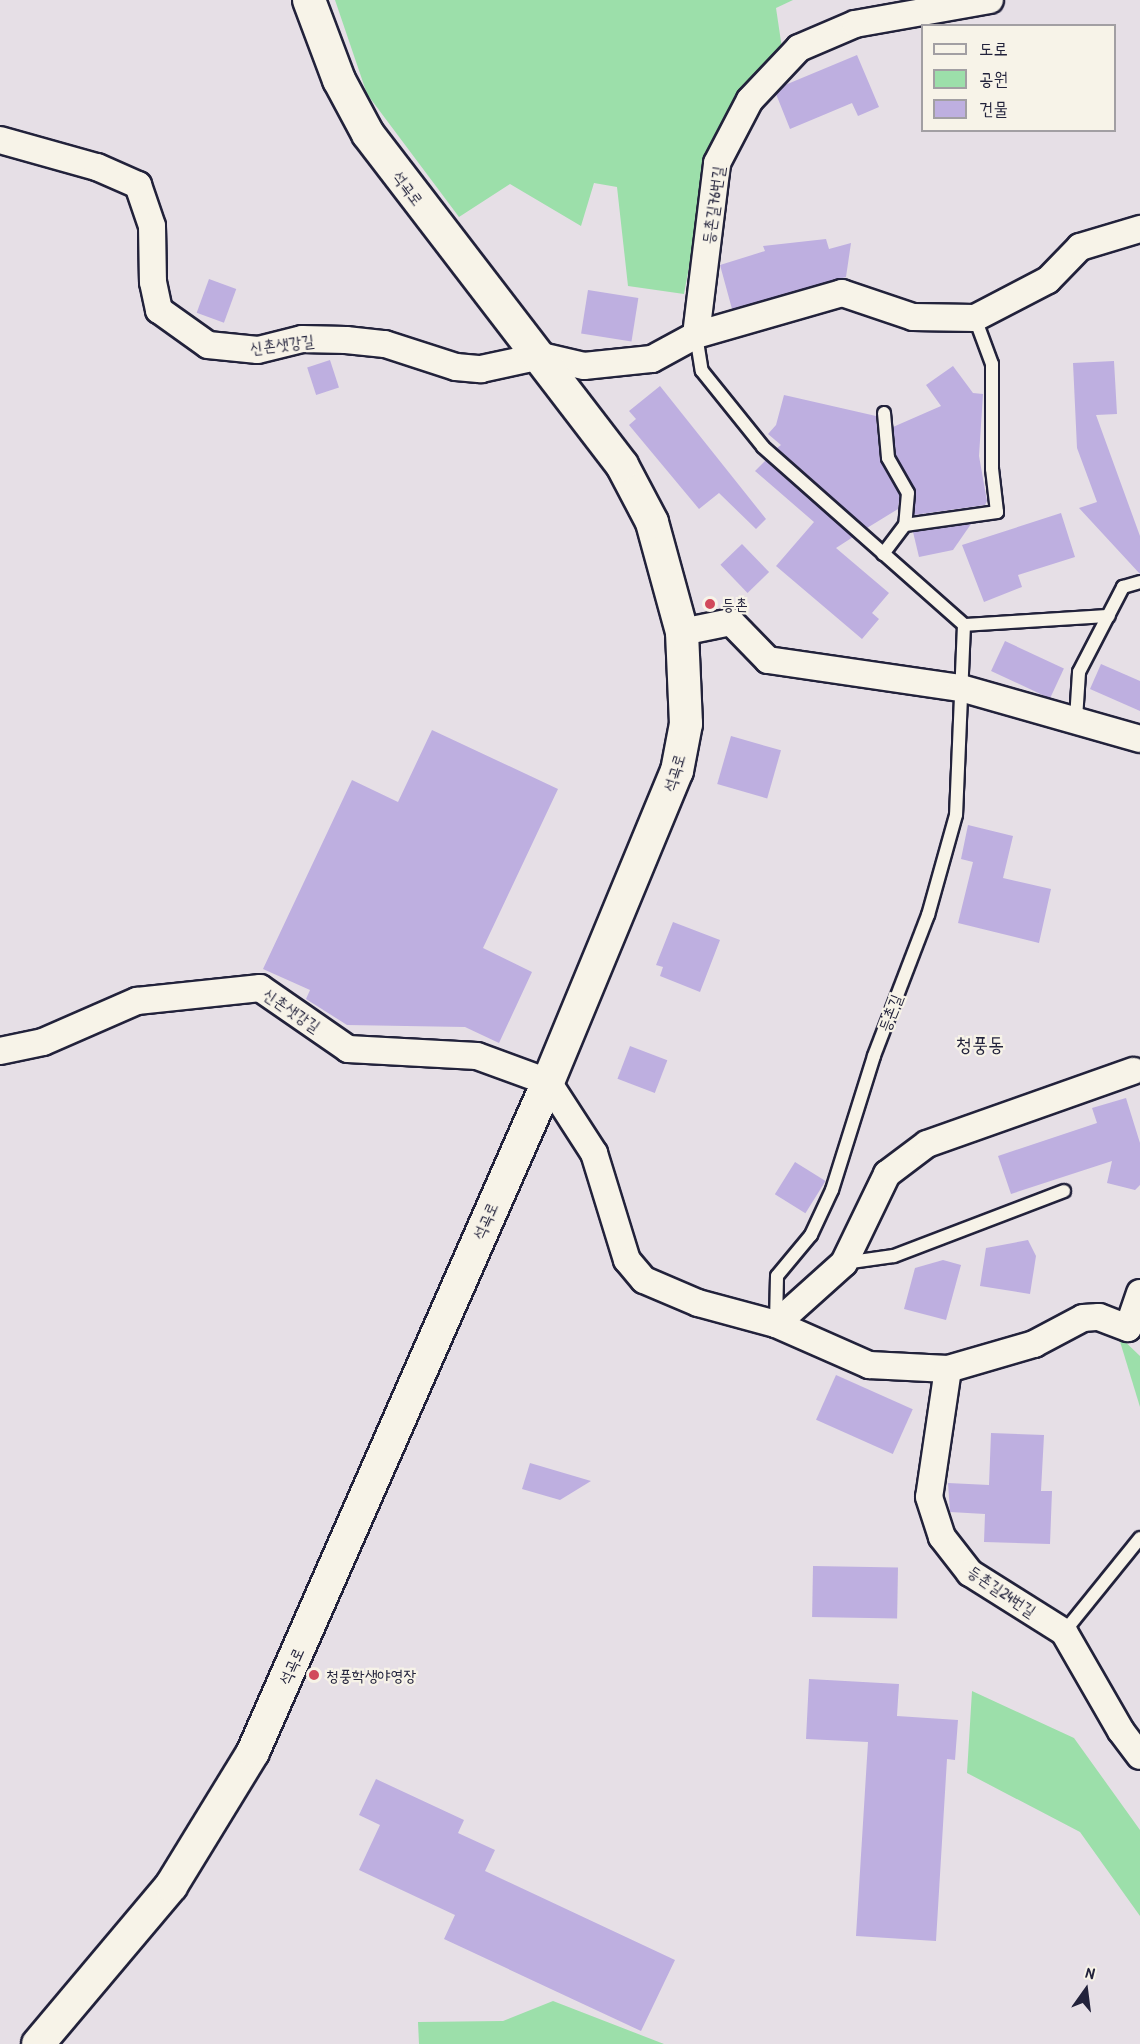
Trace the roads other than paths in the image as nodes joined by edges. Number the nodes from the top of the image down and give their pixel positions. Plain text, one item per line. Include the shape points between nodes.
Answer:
1 (309, 0) edge
2 (990, 0) edge
3 (0, 140) edge
4 (1140, 229) edge
5 (975, 318) junction
6 (696, 335) junction
7 (541, 356) junction
8 (884, 413) dead end
9 (905, 525) junction
10 (883, 554) junction
11 (1140, 582) edge
12 (1108, 616) junction
13 (964, 625) junction
14 (682, 632) junction
15 (961, 688) junction
16 (1076, 719) junction
17 (1140, 739) edge
18 (0, 1051) edge
19 (1138, 1074) edge
20 (548, 1082) junction
21 (1064, 1191) dead end
22 (844, 1263) junction
23 (1140, 1293) edge
24 (776, 1323) junction
25 (1134, 1333) edge
26 (948, 1369) junction
27 (1139, 1542) edge
28 (1064, 1632) junction
29 (1140, 1756) edge
30 (38, 2044) edge

1 - 7 street, 석곡로 via 339,80 368,134
2 - 6 street, 등촌길76번길 via 855,24 799,48 750,100 717,163
3 - 7 street, 신촌샛강길 via 97,167 138,185 152,226 153,282 159,310 208,345 258,350 302,339 346,340 385,344 456,367 481,369
4 - 5 street via 1080,247 1048,280
5 - 6 street via 912,317 842,293
5 - 9 lane via 992,364 992,468 997,512
6 - 7 street via 652,359 584,366
6 - 10 lane, 등촌길76번길 via 702,371 763,447
7 - 14 street, 석곡로 via 622,465 652,522
8 - 9 lane via 888,458 908,493
9 - 10 lane
10 - 13 lane, 등촌길76번길
11 - 12 lane via 1123,587
12 - 13 lane
12 - 16 lane via 1079,672
13 - 15 lane
14 - 15 street via 731,622 768,660
14 - 20 street, 석곡로 via 686,716 677,771
15 - 16 street
15 - 24 lane, 등촌길 via 956,815 928,915 874,1056 832,1190 811,1235 777,1276
16 - 17 street
18 - 20 street, 신촌샛강길 via 43,1042 137,1001 260,988 348,1049 477,1056
19 - 22 street via 927,1144 887,1174
20 - 24 street via 594,1153 627,1260 644,1281 698,1304
20 - 30 street, 석곡로 via 253,1752 171,1886
21 - 22 lane via 894,1256
22 - 24 street
23 - 25 street
24 - 26 street via 869,1365
25 - 26 street via 1099,1317 1083,1318 1034,1344
26 - 28 street, 등촌길24번길 via 929,1497 942,1537 970,1573
27 - 28 lane
28 - 29 street, 등촌길24번길 via 1121,1731

